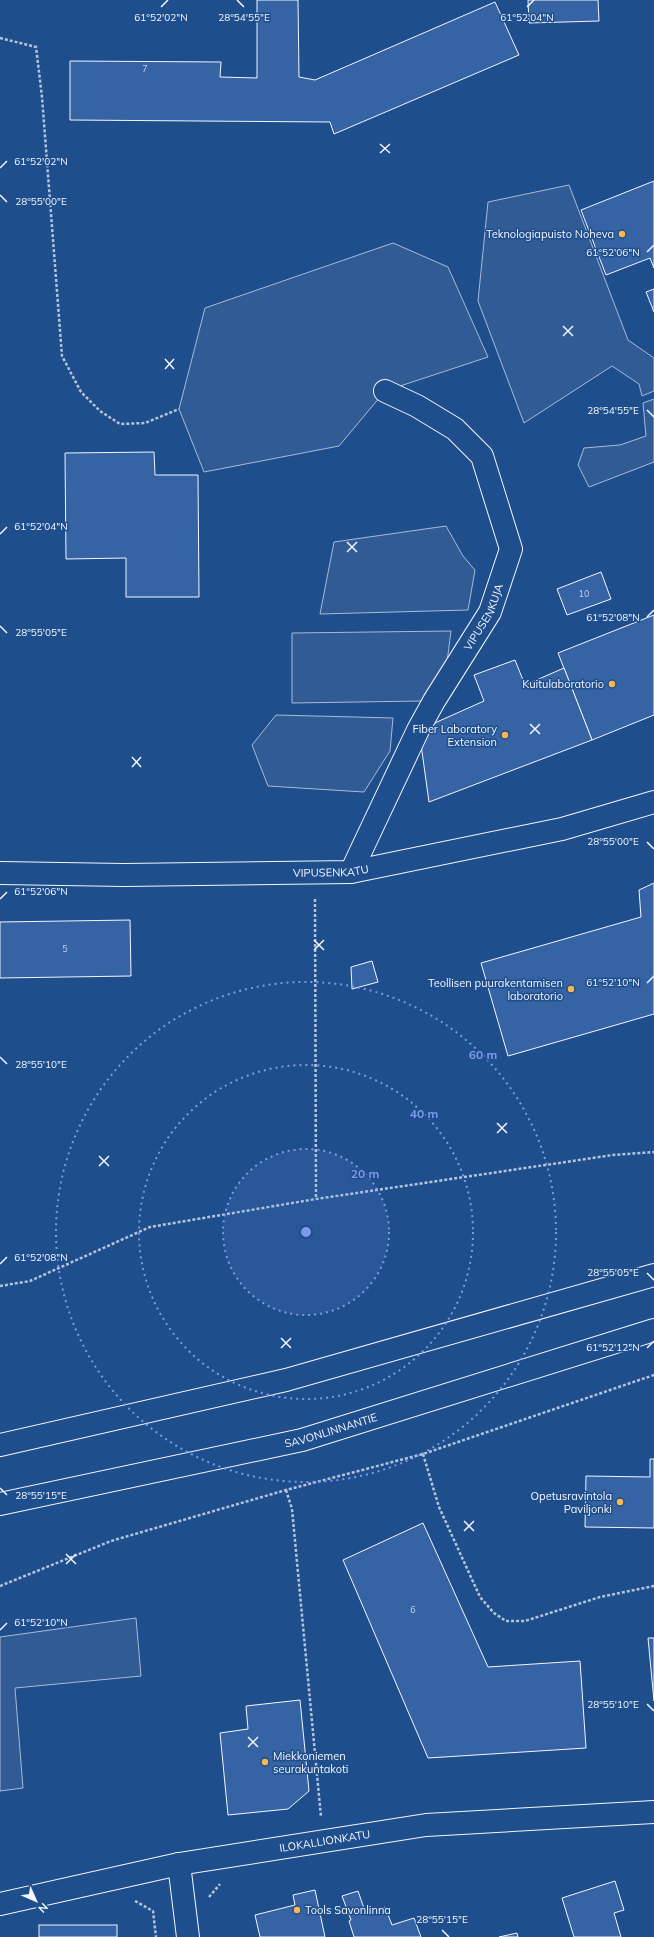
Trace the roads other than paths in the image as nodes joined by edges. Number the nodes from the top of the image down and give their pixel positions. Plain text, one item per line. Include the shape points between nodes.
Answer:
1 (385, 391) dead end
2 (654, 802) edge
3 (351, 872) junction
4 (0, 873) edge
5 (654, 1275) edge
6 (654, 1330) edge
7 (0, 1445) edge
8 (0, 1504) edge
9 (654, 1812) edge
10 (179, 1864) junction
11 (0, 1904) edge
12 (188, 1937) edge

1 - 3 main road, VIPUSENKUJA via 417,406 455,429 482,456 511,548 490,612 418,730
2 - 3 main road, VIPUSENKATU via 562,830
3 - 4 main road, VIPUSENKATU via 124,875
5 - 7 main road via 286,1380
6 - 8 main road, SAVONLINNANTIE via 302,1440
9 - 10 main road, ILOKALLIONKATU via 426,1825
10 - 11 main road, ILOKALLIONKATU
10 - 12 main road

